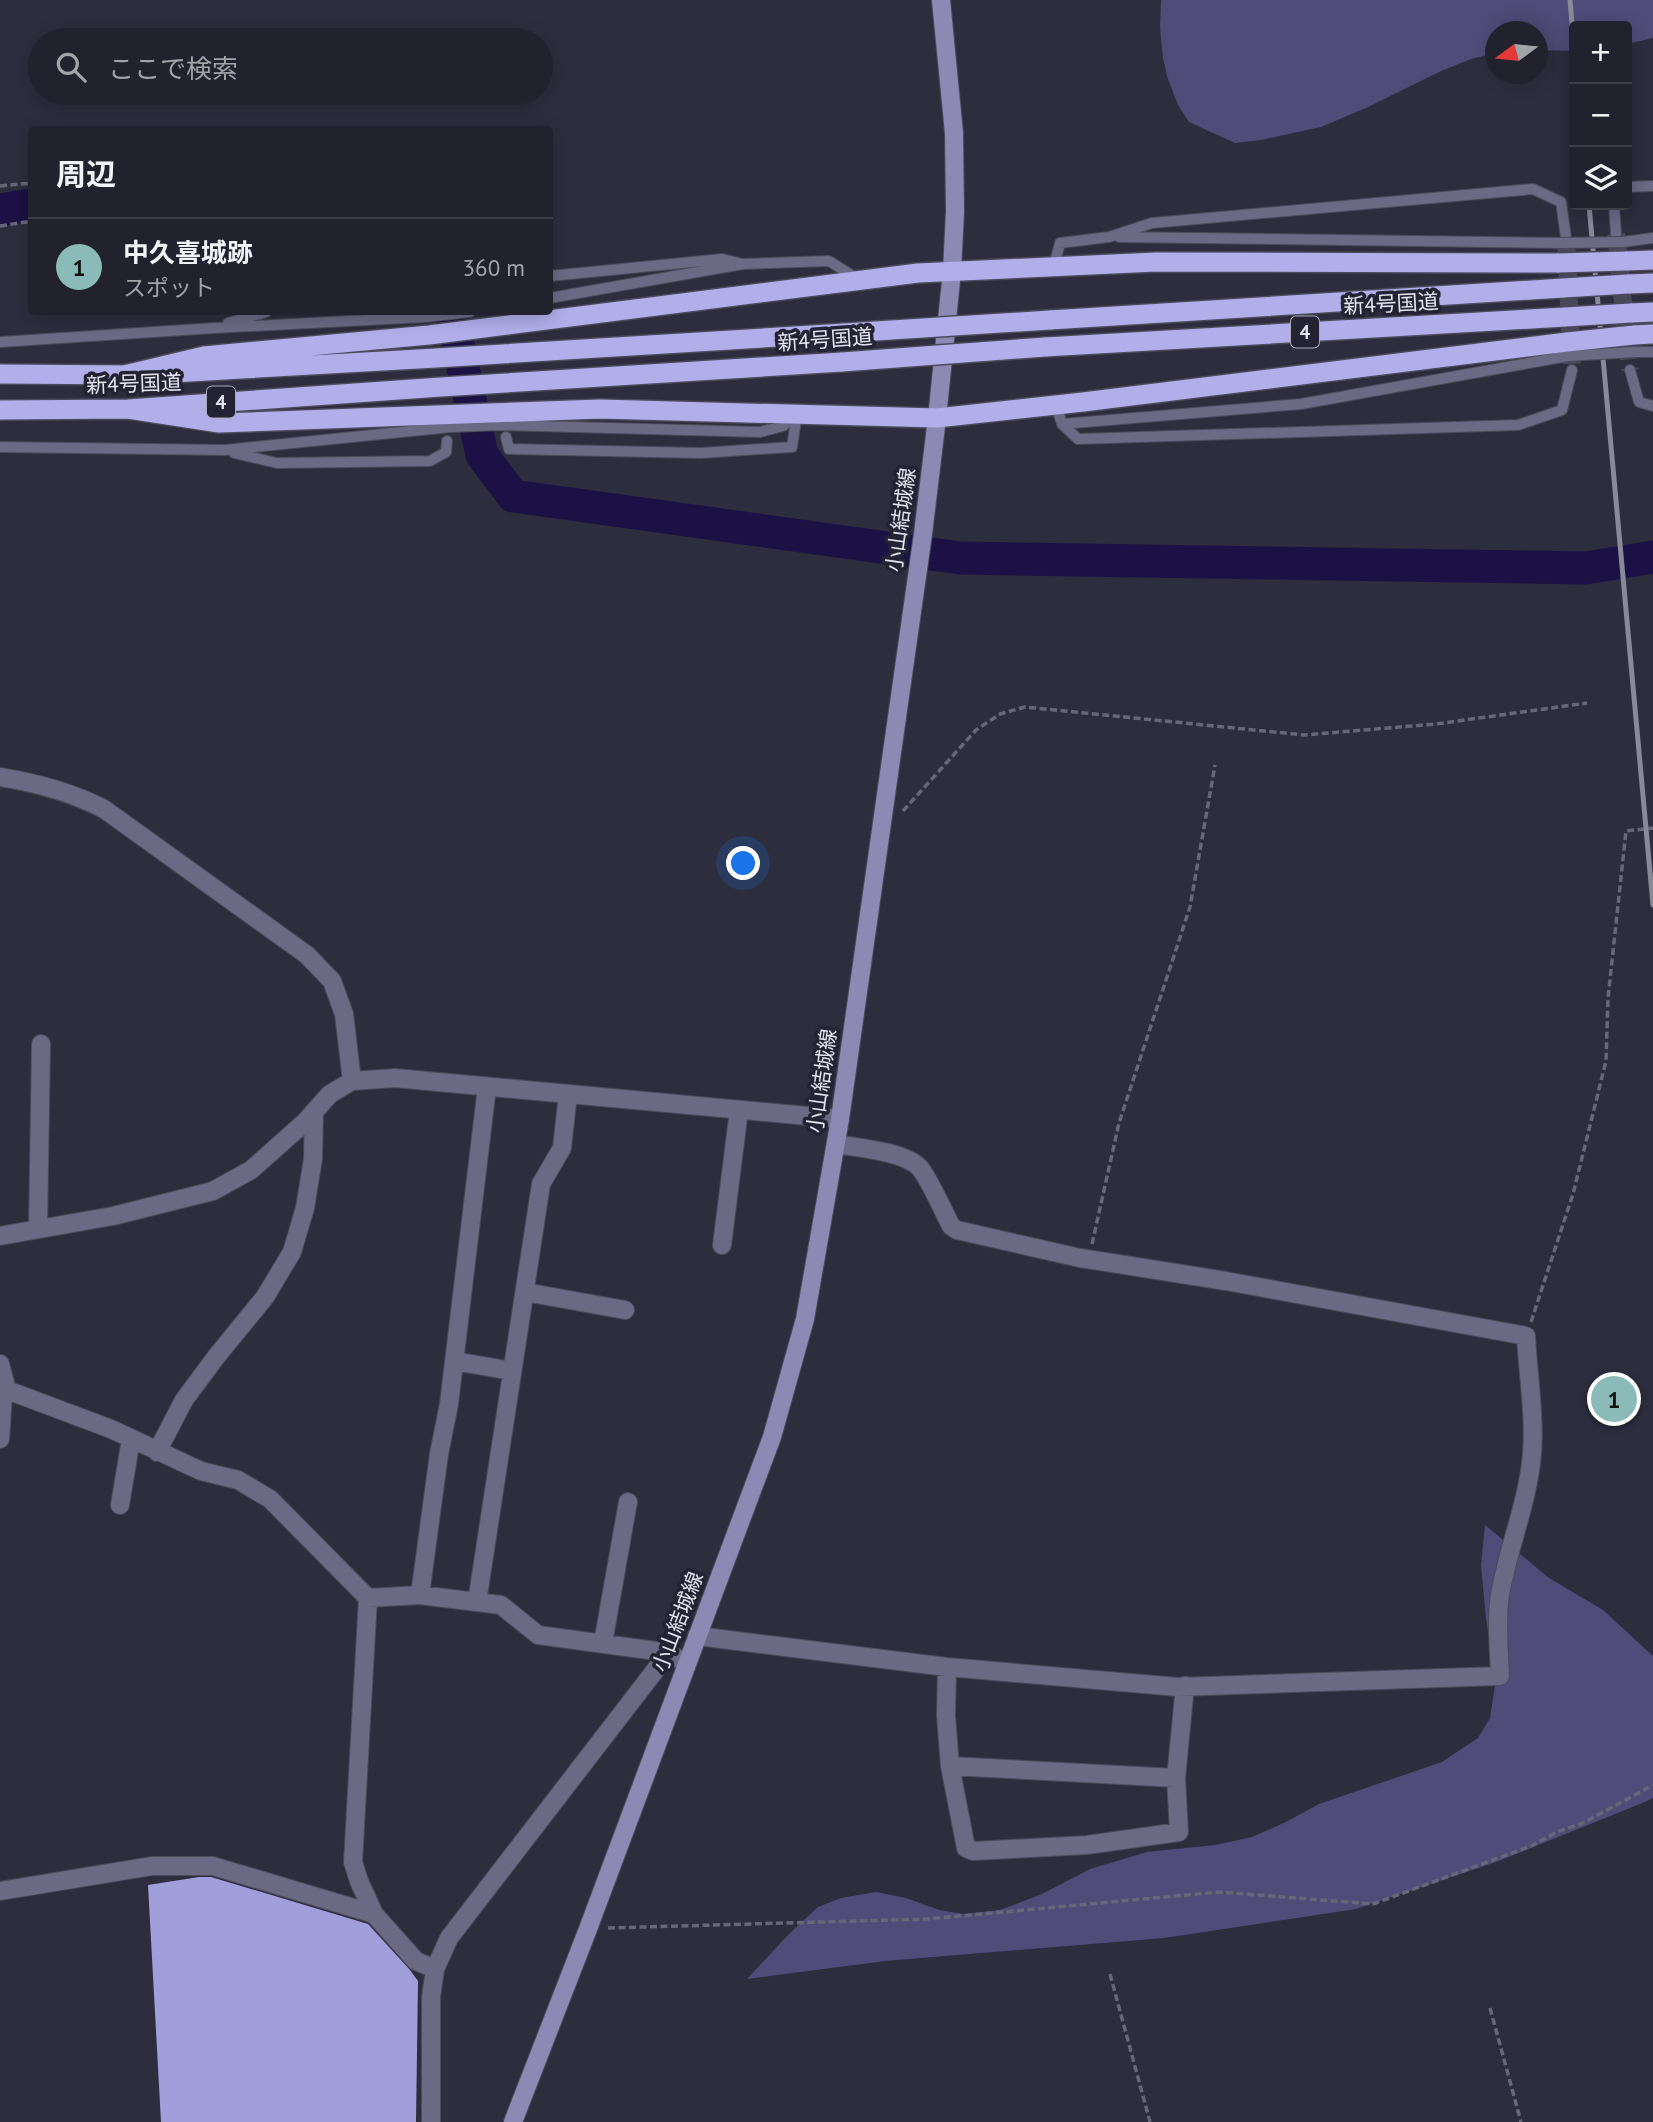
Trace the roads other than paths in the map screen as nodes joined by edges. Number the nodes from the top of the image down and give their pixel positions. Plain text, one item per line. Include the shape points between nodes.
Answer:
1 (941, 0) edge
2 (1653, 186) edge
3 (1632, 187) edge
4 (1615, 210) edge
5 (1109, 237) junction
6 (1653, 238) edge
7 (1622, 245) junction
8 (1561, 248) junction
9 (1653, 260) edge
10 (743, 264) junction
11 (1054, 266) junction
12 (952, 271) junction
13 (553, 276) edge
14 (860, 280) junction
15 (1653, 283) edge
16 (553, 297) edge
17 (553, 312) edge
18 (1653, 312) edge
19 (256, 315) edge
20 (520, 315) edge
21 (421, 319) edge
22 (472, 320) edge
23 (214, 328) junction
24 (1640, 340) edge
25 (0, 342) edge
26 (1567, 349) junction
27 (1653, 352) edge
28 (1630, 369) tunnel mouth
29 (1572, 370) tunnel mouth
30 (0, 374) edge
31 (124, 375) junction
32 (1056, 405) junction
33 (1653, 406) edge
34 (128, 409) junction
35 (0, 410) edge
36 (797, 414) junction
37 (937, 418) junction
38 (450, 420) junction
39 (1062, 424) junction
40 (506, 437) dead end
41 (447, 440) dead end
42 (0, 447) edge
43 (225, 450) junction
44 (0, 777) edge
45 (41, 1044) dead end
46 (352, 1081) junction
47 (487, 1087) junction
48 (568, 1094) junction
49 (738, 1110) junction
50 (314, 1112) junction
51 (840, 1119) junction
52 (836, 1144) junction
53 (38, 1229) junction
54 (0, 1236) edge
55 (722, 1245) dead end
56 (525, 1292) junction
57 (625, 1310) dead end
58 (454, 1362) junction
59 (0, 1364) edge
60 (512, 1371) junction
61 (7, 1390) junction
62 (0, 1439) edge
63 (131, 1439) junction
64 (157, 1452) junction
65 (628, 1502) dead end
66 (120, 1505) dead end
67 (421, 1595) junction
68 (368, 1598) junction
69 (477, 1602) junction
70 (697, 1636) junction
71 (603, 1643) junction
72 (667, 1655) junction
73 (688, 1660) junction
74 (947, 1667) junction
75 (1185, 1686) junction
76 (950, 1766) junction
77 (1176, 1778) junction
78 (0, 1891) edge
79 (374, 1914) junction
80 (435, 1969) junction
81 (431, 2122) edge
82 (513, 2122) edge

1 - 12 main road, 小山結城線 via 954,133
2 - 3 lane
4 - 7 lane
5 - 8 lane
5 - 8 lane via 1152,223 1533,189 1561,202
5 - 11 lane via 1060,243
6 - 7 lane
7 - 8 highway, bridge
7 - 9 highway
8 - 11 highway
10 - 13 lane via 722,259
10 - 14 lane via 829,261
10 - 16 lane
11 - 12 highway
12 - 14 highway
12 - 37 main road, 小山結城線
14 - 17 highway
15 - 31 highway, 新4号国道 / 4, bridge
18 - 34 highway, 新4号国道 / 4, bridge via 1045,347
19 - 23 lane
20 - 22 highway
21 - 22 highway
21 - 23 lane
21 - 31 highway via 204,356
23 - 25 lane
24 - 26 highway, bridge
24 - 27 lane
26 - 32 highway
26 - 39 lane via 1301,404
28 - 33 lane via 1639,402
29 - 39 lane via 1562,410 1518,425 1078,439
30 - 31 highway, 新4号国道 / 4
32 - 37 highway
32 - 39 lane
34 - 35 highway, 新4号国道 / 4
34 - 38 highway via 219,423
36 - 37 highway
36 - 38 highway via 600,409
36 - 40 lane via 792,447 701,453 509,449
37 - 51 main road, 小山結城線
38 - 43 lane
41 - 43 lane via 446,452 429,461 277,463
42 - 43 lane
44 - 46 street via 53,788 104,809 307,955 332,981 344,1014
45 - 53 street
46 - 47 street via 395,1078
46 - 50 street via 330,1094
47 - 48 street
47 - 58 street
48 - 49 street
48 - 56 street via 562,1148 541,1184
49 - 51 street
49 - 55 street
50 - 53 street via 251,1170 213,1191
50 - 64 street via 313,1159 292,1252 265,1297 184,1400
51 - 52 main road, 小山結城線
52 - 70 main road, 小山結城線 via 799,1345 772,1437
52 - 75 street via 910,1161 921,1169 951,1227 957,1230 1089,1260 1527,1336 1531,1456 1500,1596 1500,1676
53 - 54 street
56 - 57 street
56 - 60 street
58 - 60 street
58 - 67 street
59 - 61 street
60 - 69 street
61 - 62 street
61 - 63 street
63 - 64 street
63 - 66 street
64 - 68 street via 201,1471 238,1480 270,1499
65 - 71 street
67 - 68 street
67 - 69 street
68 - 79 street via 353,1862
69 - 71 street via 501,1605 538,1635
70 - 73 main road, 小山結城線
70 - 74 street
71 - 72 street
72 - 73 street
72 - 80 street via 449,1938
73 - 82 main road, 小山結城線
74 - 75 street
74 - 76 street
75 - 77 street
76 - 77 street
76 - 77 street via 966,1848 973,1851 1087,1845 1179,1832
78 - 79 street via 152,1866 214,1866
79 - 80 street via 416,1961
80 - 81 street

